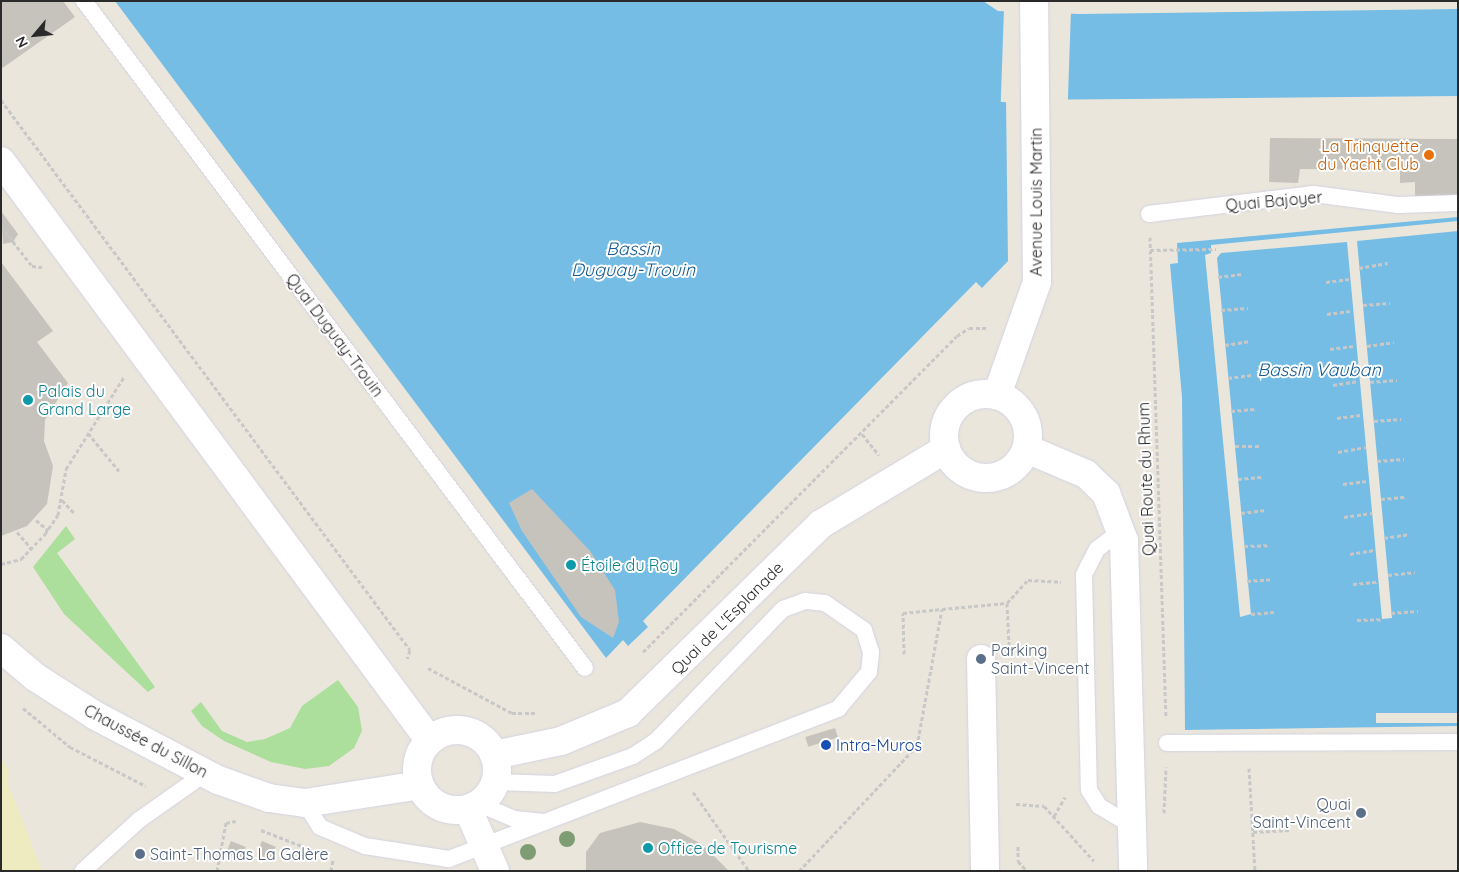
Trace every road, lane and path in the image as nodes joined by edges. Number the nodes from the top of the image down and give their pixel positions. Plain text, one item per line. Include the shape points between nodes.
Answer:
1 (84, 1) edge
2 (1034, 1) edge
3 (1, 100) edge
4 (1, 161) edge
5 (1458, 202) edge
6 (1149, 214) joint
7 (1, 226) edge
8 (1216, 249) dead end
9 (1150, 250) junction
10 (1388, 263) dead end
11 (32, 266) dead end
12 (1359, 268) dead end
13 (1244, 274) dead end
14 (1218, 277) dead end
15 (1350, 280) dead end
16 (1326, 282) dead end
17 (1390, 303) dead end
18 (1363, 305) dead end
19 (1248, 308) dead end
20 (1222, 310) dead end
21 (1353, 311) dead end
22 (1327, 314) dead end
23 (992, 328) dead end
24 (1248, 341) dead end
25 (1394, 342) dead end
26 (1225, 345) dead end
27 (1356, 346) dead end
28 (1367, 346) dead end
29 (1330, 349) dead end
30 (127, 372) dead end
31 (1254, 375) dead end
32 (1228, 378) dead end
33 (1397, 380) dead end
34 (1360, 381) dead end
35 (1370, 382) dead end
36 (1333, 385) dead end
37 (997, 395) junction
38 (1255, 409) dead end
39 (1231, 411) dead end
40 (1363, 415) dead end
41 (1337, 418) dead end
42 (1401, 419) dead end
43 (1374, 421) dead end
44 (88, 433) junction
45 (862, 434) junction
46 (1235, 446) dead end
47 (1259, 446) dead end
48 (1366, 447) dead end
49 (946, 449) junction
50 (1027, 449) junction
51 (1338, 452) dead end
52 (882, 459) dead end
53 (1404, 459) dead end
54 (1377, 460) dead end
55 (119, 471) dead end
56 (1263, 477) dead end
57 (1238, 479) dead end
58 (1369, 481) dead end
59 (1343, 484) dead end
60 (1406, 497) dead end
61 (1381, 499) dead end
62 (62, 500) junction
63 (1266, 510) dead end
64 (1372, 513) dead end
65 (75, 514) dead end
66 (1241, 514) dead end
67 (1344, 516) dead end
68 (36, 520) dead end
69 (48, 530) junction
70 (17, 532) dead end
71 (1121, 532) junction
72 (1410, 534) dead end
73 (1384, 538) dead end
74 (1269, 545) dead end
75 (1244, 546) dead end
76 (32, 549) junction
77 (1375, 550) dead end
78 (1350, 554) dead end
79 (1, 564) edge
80 (1415, 572) dead end
81 (1388, 575) dead end
82 (1274, 579) dead end
83 (1247, 581) dead end
84 (1378, 582) dead end
85 (1353, 584) dead end
86 (942, 609) dead end
87 (1418, 611) dead end
88 (1274, 612) dead end
89 (1391, 613) dead end
90 (1251, 614) dead end
91 (1382, 619) dead end
92 (1357, 620) dead end
93 (903, 635) dead end
94 (1, 648) edge
95 (904, 654) dead end
96 (638, 657) dead end
97 (981, 659) dead end
98 (428, 668) dead end
99 (585, 668) dead end
100 (396, 690) junction
101 (16, 703) dead end
102 (543, 712) dead end
103 (430, 741) junction
104 (1458, 742) edge
105 (1167, 743) junction
106 (1247, 745) junction
107 (494, 755) junction
108 (207, 772) junction
109 (495, 782) junction
110 (420, 784) junction
111 (688, 785) dead end
112 (171, 799) junction
113 (304, 803) junction
114 (1016, 804) dead end
115 (473, 807) junction
116 (1164, 820) dead end
117 (550, 822) junction
118 (246, 824) dead end
119 (1129, 824) junction
120 (256, 828) dead end
121 (1292, 830) dead end
122 (1253, 832) junction
123 (310, 847) dead end
124 (488, 859) edge
125 (1094, 861) dead end
126 (83, 871) edge
127 (217, 871) edge
128 (749, 871) edge
129 (799, 871) edge
130 (985, 871) edge
131 (1133, 871) edge
132 (1256, 871) edge

1 - 99 lane, Quai Duguay-Trouin
2 - 37 main road, Avenue Louis Martin via 1037,282
3 - 100 path via 410,650
4 - 100 main road
5 - 6 lane, Quai Bajoyer via 1398,206 1314,194
6 - 9 path, Quai Route du Rhum
7 - 11 path
8 - 9 path
9 - 105 path, Quai Route du Rhum
10 - 12 path
13 - 14 path
15 - 16 path
17 - 18 path
19 - 20 path
21 - 22 path
23 - 45 path via 969,328 956,336
24 - 26 path
25 - 28 path
27 - 29 path
30 - 44 path
31 - 32 path
33 - 35 path
34 - 36 path
37 - 49 main road via 971,396 960,402 946,424
37 - 50 main road via 1020,410 1028,430
38 - 39 path
40 - 41 path
42 - 43 path
44 - 55 path
44 - 62 path via 66,469
45 - 52 path
45 - 96 path
46 - 47 path
48 - 51 path
49 - 50 main road via 963,472 990,479 1013,470
49 - 107 main road, Quai de L'Esplanade via 821,524 628,713 561,742
50 - 71 main road via 1092,480 1106,493
53 - 54 path
56 - 57 path
58 - 59 path
60 - 61 path
62 - 65 path
62 - 69 path
63 - 66 path
64 - 67 path
68 - 69 path
69 - 76 path
70 - 76 path
71 - 119 main road
71 - 119 lane via 1097,550 1084,575 1089,790 1099,806
72 - 73 path
74 - 75 path
76 - 79 path
77 - 78 path
80 - 81 path
82 - 83 path
84 - 85 path
86 - 129 path via 917,746
87 - 89 path
88 - 90 path
91 - 92 path
93 - 95 path
94 - 108 main road, Chaussée du Sillon via 64,697
97 - 130 main road
98 - 102 path via 512,713
100 - 103 main road
101 - 112 path via 70,747
103 - 107 main road via 447,732 466,731 482,740
103 - 110 main road via 418,761
104 - 106 lane
105 - 106 lane
105 - 116 path, Quai Route du Rhum
106 - 122 path
107 - 109 main road via 499,769
108 - 112 lane
108 - 113 main road, Chaussée du Sillon via 269,798
109 - 115 main road
109 - 117 lane via 555,784 633,756 656,741 783,609 804,601 825,603 864,630 871,652 869,672 838,709
110 - 113 main road, Chaussée du Sillon
110 - 115 main road via 444,808
111 - 128 path
112 - 126 lane via 105,846
113 - 124 lane via 320,827 365,846 449,860
114 - 125 path via 1044,806
115 - 117 lane via 515,819
115 - 124 main road
117 - 124 lane
118 - 127 path via 226,823
119 - 131 main road
120 - 123 path
121 - 122 path
122 - 132 path

